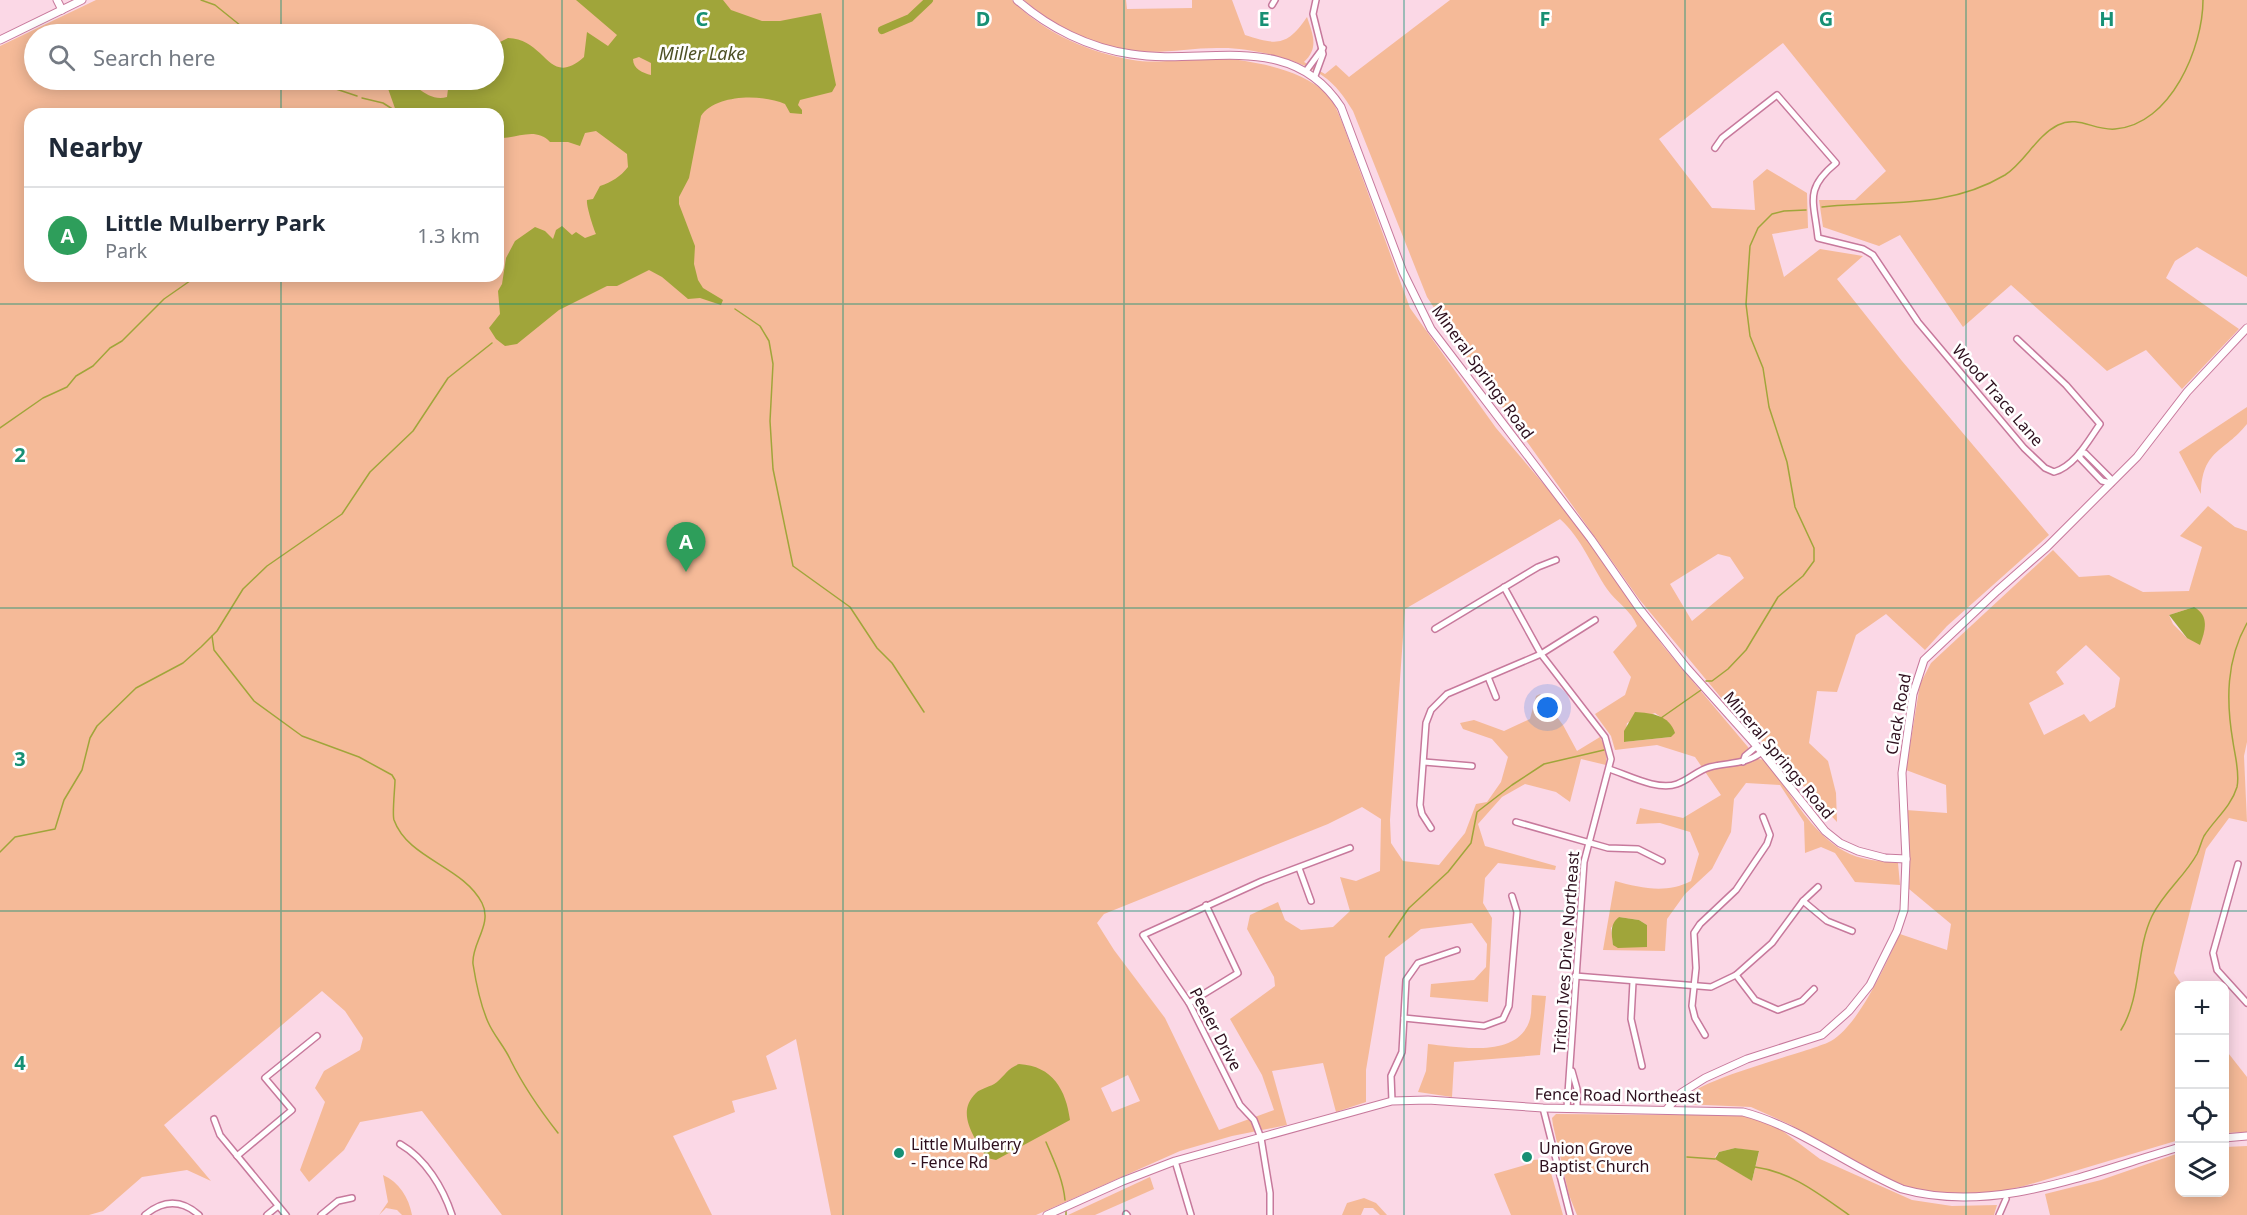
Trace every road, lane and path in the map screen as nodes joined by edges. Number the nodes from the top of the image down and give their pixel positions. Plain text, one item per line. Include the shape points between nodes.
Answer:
1 (57, 0) edge
2 (82, 0) edge
3 (1017, 0) edge
4 (1316, 0) edge
5 (62, 10) junction
6 (33, 24) edge
7 (24, 28) edge
8 (0, 40) edge
9 (1323, 48) junction
10 (1306, 71) junction
11 (1315, 76) junction
12 (1715, 148) dead end
13 (2247, 328) edge
14 (2018, 339) dead end
15 (2080, 453) junction
16 (2111, 483) junction
17 (1556, 560) dead end
18 (1504, 587) junction
19 (1595, 620) dead end
20 (1435, 629) dead end
21 (1541, 654) junction
22 (1488, 677) junction
23 (1496, 697) dead end
24 (1759, 749) junction
25 (1424, 762) junction
26 (1472, 766) dead end
27 (1610, 769) junction
28 (1763, 817) dead end
29 (1516, 822) dead end
30 (1431, 828) dead end
31 (1588, 842) junction
32 (1350, 848) dead end
33 (1906, 859) junction
34 (1662, 861) dead end
35 (2238, 864) dead end
36 (1299, 868) junction
37 (1818, 887) dead end
38 (1512, 896) dead end
39 (1803, 901) junction
40 (1311, 902) dead end
41 (1206, 906) junction
42 (1852, 931) dead end
43 (1457, 950) dead end
44 (1736, 975) junction
45 (1575, 976) junction
46 (1633, 982) junction
47 (1694, 987) junction
48 (1814, 988) dead end
49 (1189, 1003) junction
50 (2247, 1003) edge
51 (1404, 1018) junction
52 (1705, 1035) dead end
53 (317, 1036) dead end
54 (1571, 1066) junction
55 (1642, 1066) dead end
56 (1392, 1101) junction
57 (1543, 1108) junction
58 (1567, 1108) junction
59 (1577, 1108) junction
60 (1667, 1109) junction
61 (214, 1119) dead end
62 (2246, 1136) edge
63 (1261, 1138) junction
64 (2229, 1138) edge
65 (400, 1144) dead end
66 (2175, 1149) edge
67 (237, 1156) junction
68 (1175, 1161) junction
69 (352, 1198) dead end
70 (2006, 1199) junction
71 (278, 1206) junction
72 (145, 1215) edge
73 (199, 1215) edge
74 (267, 1215) edge
75 (286, 1215) edge
76 (321, 1215) edge
77 (452, 1215) edge
78 (1047, 1215) edge
79 (1191, 1215) edge
80 (1270, 1215) edge
81 (1570, 1215) edge
82 (1999, 1215) edge

1 - 5 street
2 - 5 street
3 - 10 street, Mineral Springs Road via 1056,29 1129,54 1239,55
4 - 9 street via 1313,14
5 - 6 street
7 - 8 street
9 - 10 street
9 - 11 street
10 - 11 street, Mineral Springs Road
11 - 24 street, Mineral Springs Road via 1328,86 1341,107 1403,272 1431,329 1653,625
12 - 15 street, Wood Trace Lane via 1722,138 1777,95 1836,164 1818,178 1814,188 1818,238 1873,255 1918,322 2045,468 2061,470
13 - 16 street, Clack Road via 2187,392 2137,458
14 - 15 street, Wood Trace Lane via 2067,385 2100,424
15 - 16 street via 2085,453
16 - 33 street, Clack Road via 2048,547 1924,660 1913,694 1902,773
17 - 18 street
18 - 20 street
18 - 21 street, Triton Ives Drive Northeast
19 - 21 street
21 - 22 street
21 - 27 street, Triton Ives Drive Northeast via 1605,737
22 - 23 street
22 - 25 street via 1437,701 1426,723
24 - 27 street via 1750,761 1704,768 1675,785 1662,786
24 - 33 street, Mineral Springs Road via 1820,826 1835,839 1865,853
25 - 26 street
25 - 30 street via 1420,805
27 - 31 street, Triton Ives Drive Northeast
28 - 47 street via 1770,835 1767,844 1736,890 1694,933
29 - 31 street
31 - 34 street via 1608,848 1638,849
31 - 45 street, Triton Ives Drive Northeast
32 - 36 street
33 - 60 street, Clack Road via 1905,902 1897,931 1870,985 1849,1011 1822,1035 1747,1059 1692,1084
35 - 50 street via 2213,954 2217,970
36 - 40 street
36 - 41 street
37 - 39 street
38 - 51 street via 1517,912 1509,1006 1503,1019 1484,1026
39 - 42 street via 1827,921
39 - 44 street via 1772,943
41 - 49 street via 1238,973
41 - 49 street, Peeler Drive via 1143,935
43 - 51 street via 1418,963 1411,970 1406,980
44 - 47 street via 1712,987
44 - 48 street via 1755,1000 1778,1010 1802,1001
45 - 46 street
45 - 54 street, Triton Ives Drive Northeast
46 - 47 street
46 - 55 street via 1631,1019
47 - 52 street via 1692,1006
49 - 63 street, Peeler Drive
51 - 56 street via 1402,1052 1391,1076
53 - 67 street via 266,1078 292,1110
54 - 58 street, Triton Ives Drive Northeast
54 - 59 street, Triton Ives Drive Northeast
56 - 57 street, Fence Road Northeast
56 - 63 street, Fence Road Northeast
57 - 58 street, Fence Road Northeast
57 - 81 street
58 - 59 street, Fence Road Northeast
59 - 60 street, Fence Road Northeast
60 - 70 street, Fence Road Northeast via 1743,1112 1767,1118 1844,1161 1930,1198 1978,1203
61 - 67 street via 220,1135
62 - 64 street
63 - 68 street, Fence Road Northeast
63 - 80 street, Peeler Drive
65 - 77 street via 414,1152 444,1192
66 - 70 street, Fence Road Northeast
67 - 71 street
68 - 78 street, Fence Road Northeast
68 - 79 street
69 - 76 street via 338,1201
70 - 82 street
71 - 74 street
71 - 75 street
72 - 73 street via 156,1206 178,1203

